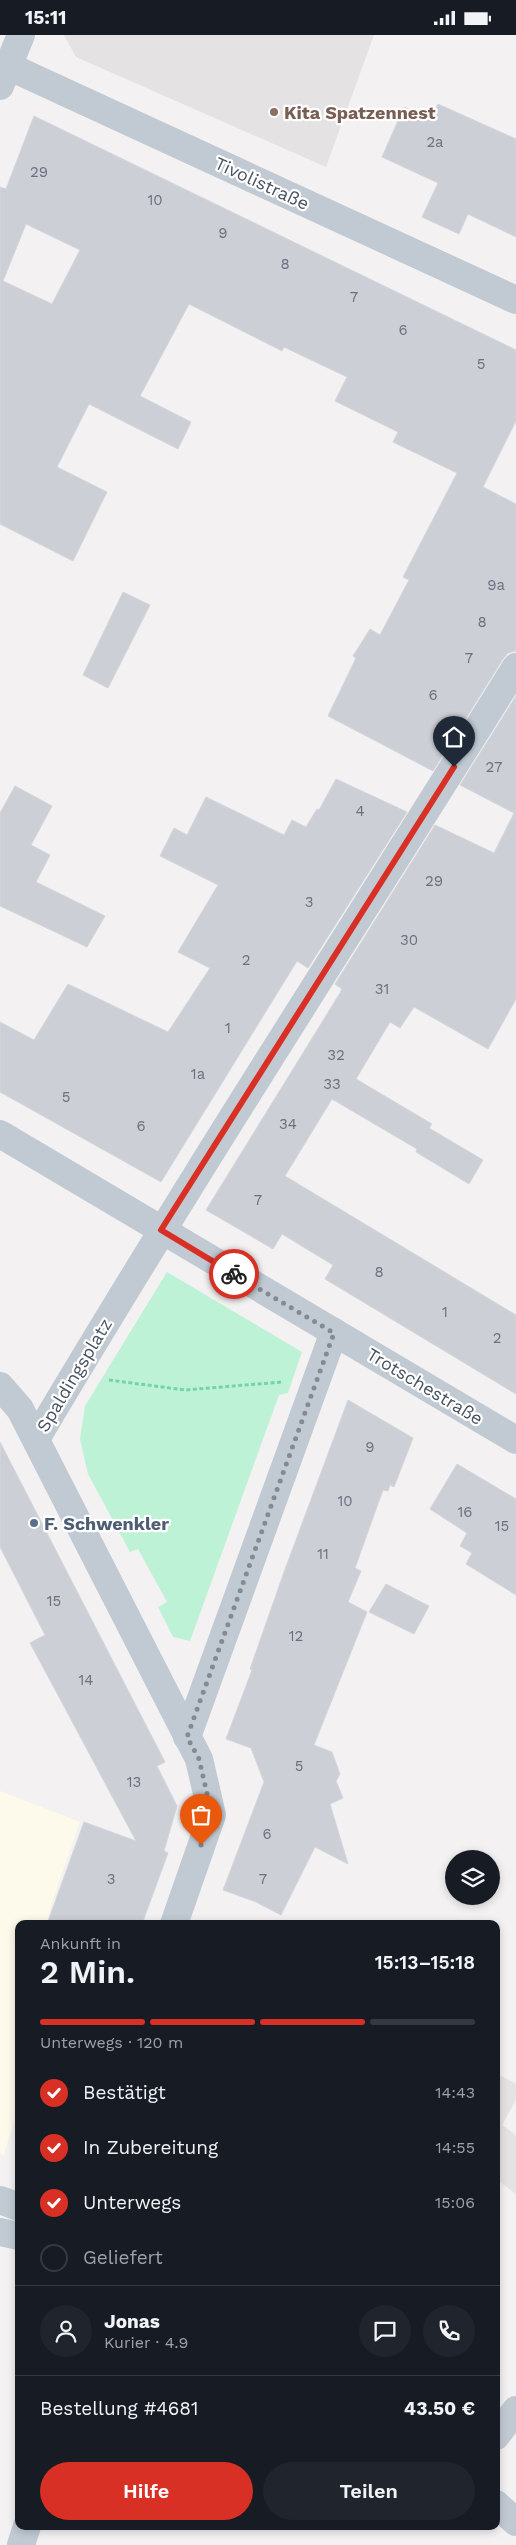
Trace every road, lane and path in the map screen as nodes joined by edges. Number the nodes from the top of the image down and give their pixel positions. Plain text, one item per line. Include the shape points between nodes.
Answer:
1 (20, 35) edge
2 (2, 80) edge
3 (516, 299) edge
4 (516, 667) edge
5 (0, 1134) edge
6 (161, 1230) junction
7 (334, 1333) junction
8 (74, 1375) junction
9 (318, 1379) junction
10 (0, 1386) edge
11 (36, 1439) junction
12 (516, 1440) edge
13 (193, 1748) junction
14 (175, 1920) edge
15 (0, 2200) edge
16 (15, 2206) edge
17 (0, 2232) edge
18 (15, 2235) edge
19 (516, 2410) edge
20 (500, 2432) edge
21 (26, 2530) edge
22 (21, 2545) edge

1 - 2 street
2 - 3 street, Tivolistraße
4 - 6 street, Spaldingsplatz
5 - 6 street
6 - 7 street
6 - 8 street, Spaldingsplatz
7 - 9 street
7 - 12 street, Trotschestraße
8 - 9 path via 185,1390
8 - 11 street, Spaldingsplatz
9 - 13 street
10 - 11 street via 20,1409
11 - 13 street, Spaldingsplatz
13 - 14 street, Spaldingsplatz via 212,1815
15 - 16 street
17 - 18 street
19 - 20 street
21 - 22 street

